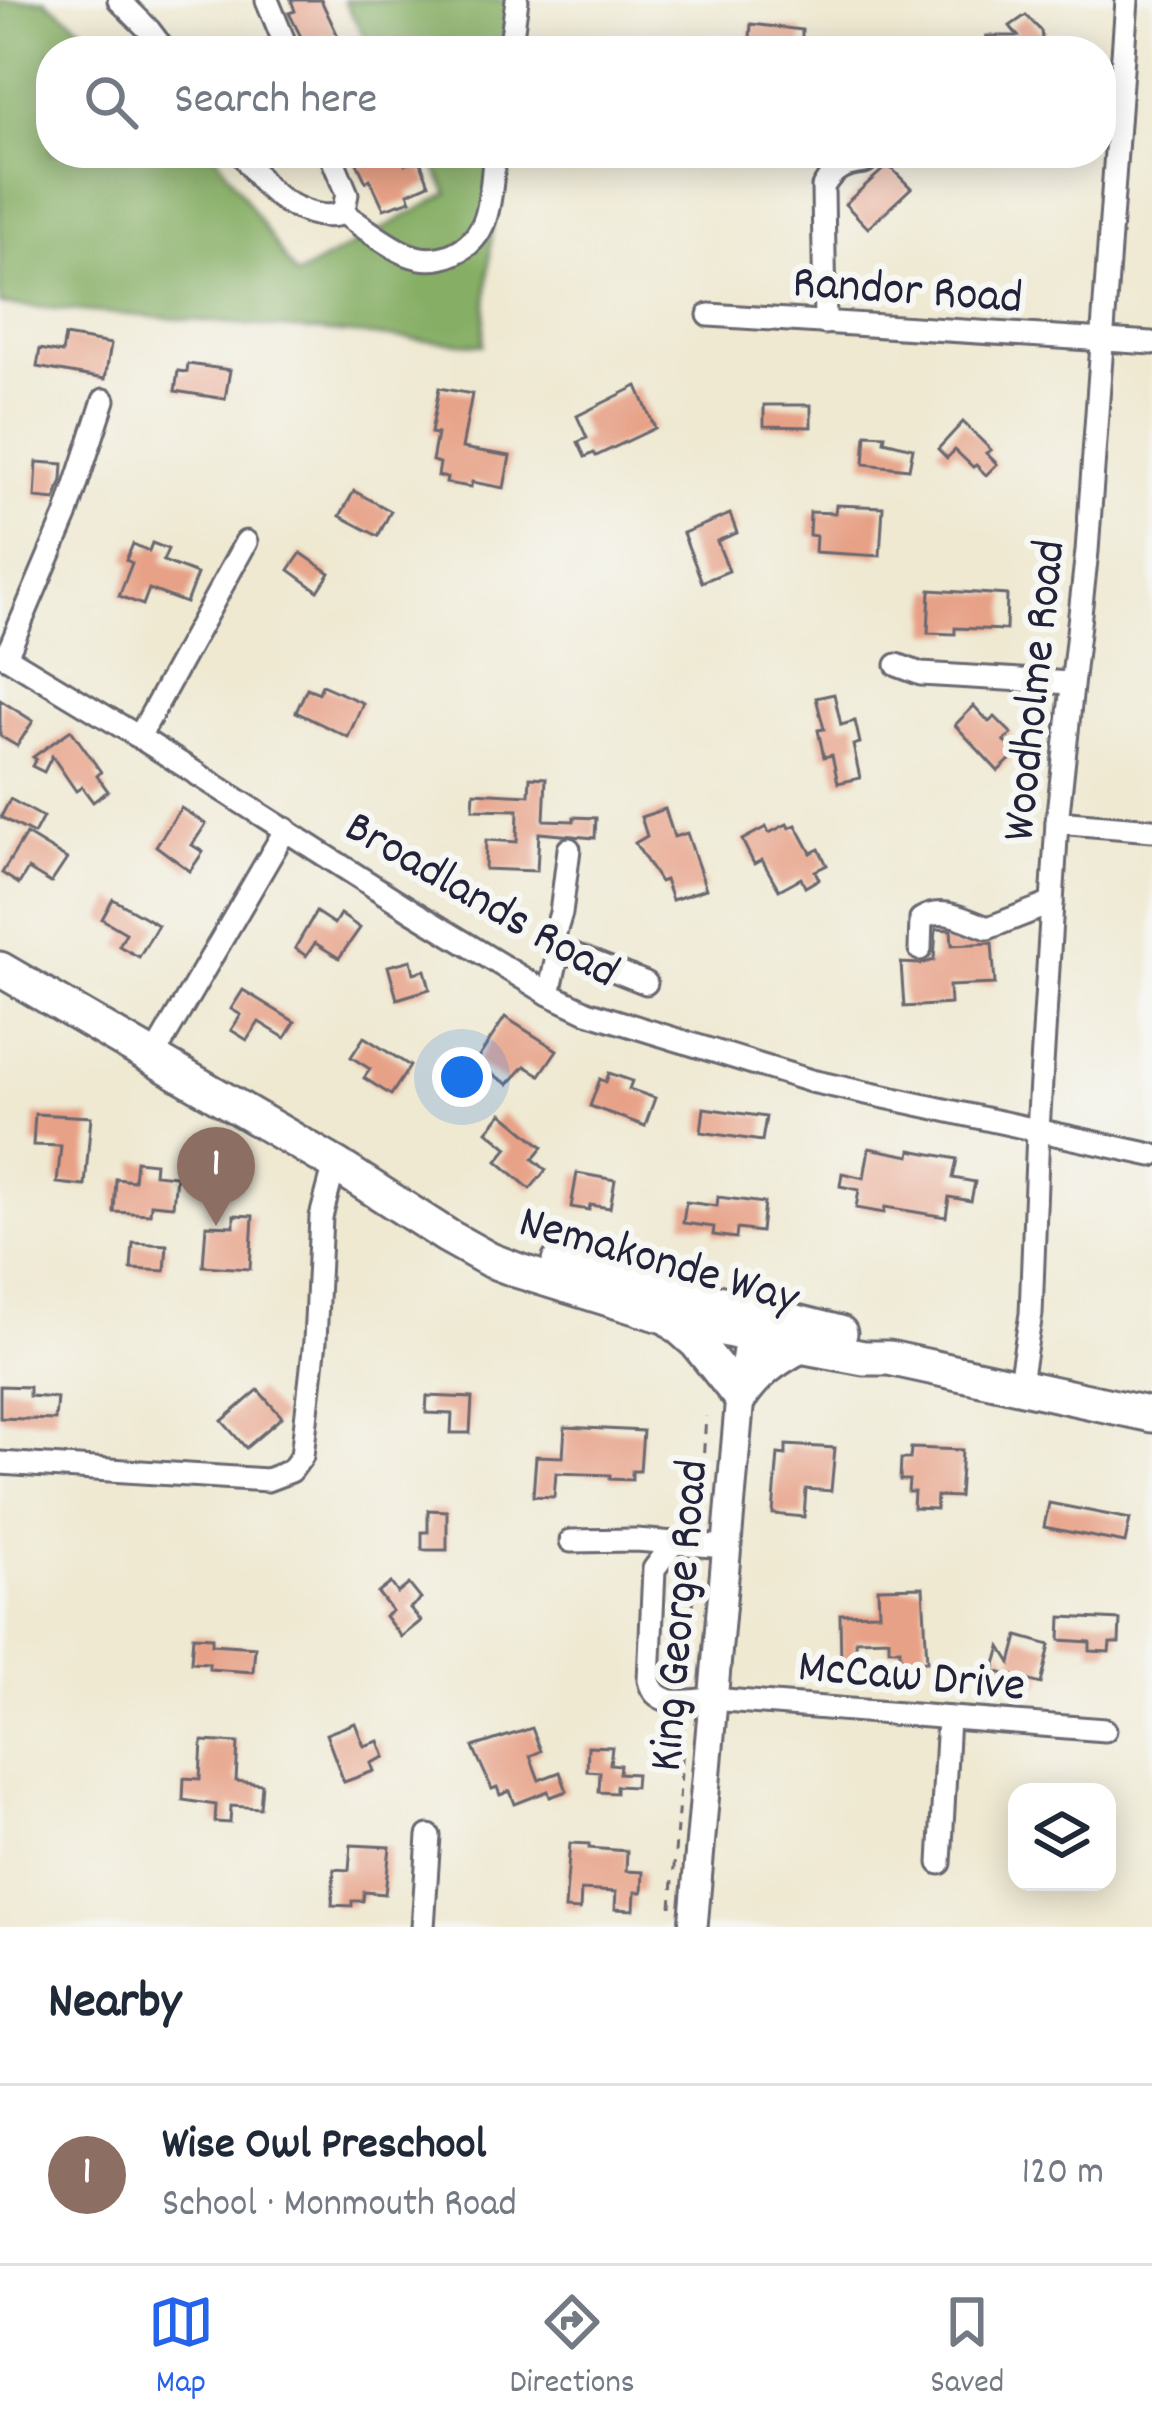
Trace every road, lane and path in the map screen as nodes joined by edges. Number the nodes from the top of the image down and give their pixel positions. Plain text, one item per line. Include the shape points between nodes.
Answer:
1 (119, 0) edge
2 (140, 0) edge
3 (267, 0) edge
4 (517, 0) edge
5 (1126, 0) edge
6 (149, 30) junction
7 (154, 36) edge
8 (282, 36) edge
9 (512, 36) edge
10 (1116, 141) edge
11 (252, 168) edge
12 (336, 168) edge
13 (493, 168) edge
14 (838, 168) edge
15 (1114, 168) edge
16 (343, 213) junction
17 (709, 315) dead end
18 (825, 323) junction
19 (1102, 339) junction
20 (1152, 344) edge
21 (104, 400) dead end
22 (246, 542) dead end
23 (3, 655) edge
24 (897, 665) dead end
25 (1071, 682) junction
26 (140, 737) junction
27 (1057, 822) junction
28 (286, 829) junction
29 (1152, 830) edge
30 (568, 849) dead end
31 (1052, 903) junction
32 (555, 946) junction
33 (920, 949) dead end
34 (0, 969) edge
35 (646, 983) dead end
36 (549, 994) junction
37 (153, 1058) junction
38 (1038, 1130) junction
39 (1152, 1155) edge
40 (335, 1164) junction
41 (415, 1215) junction
42 (667, 1317) junction
43 (751, 1324) junction
44 (800, 1346) junction
45 (890, 1358) junction
46 (1019, 1388) junction
47 (740, 1397) junction
48 (1152, 1415) edge
49 (706, 1416) dead end
50 (0, 1463) edge
51 (636, 1540) junction
52 (572, 1541) dead end
53 (674, 1544) junction
54 (697, 1546) junction
55 (726, 1547) junction
56 (655, 1569) junction
57 (699, 1700) junction
58 (948, 1718) junction
59 (1105, 1730) dead end
60 (429, 1836) dead end
61 (940, 1863) dead end
62 (672, 1904) dead end
63 (423, 1927) edge
64 (694, 1927) edge

1 - 6 street
2 - 6 street
3 - 8 street
4 - 9 street
5 - 10 street, Woodholme Road
6 - 7 street
11 - 16 street via 282,200 323,217
12 - 16 street via 347,194
13 - 16 street via 485,219 450,257 410,255
14 - 18 street via 823,187
15 - 19 street, Woodholme Road
17 - 18 street, Randor Road
18 - 19 street, Randor Road
19 - 20 street, Randor Road
19 - 25 street, Woodholme Road
21 - 23 street via 66,516
22 - 26 street
23 - 26 street, Broadlands Road
24 - 25 street via 921,674
25 - 27 street, Woodholme Road
26 - 28 street, Broadlands Road
27 - 29 street
27 - 31 street, Woodholme Road
28 - 36 street, Broadlands Road
28 - 37 street
30 - 32 street
31 - 33 street via 988,928 928,914
31 - 38 street, Woodholme Road
32 - 35 street
32 - 36 street
34 - 37 highway, Nemakonde Way
36 - 38 street, Broadlands Road via 811,1082
37 - 40 highway, Nemakonde Way
38 - 39 street, Broadlands Road
38 - 46 street, Woodholme Road via 1031,1314
40 - 41 highway, Nemakonde Way
40 - 50 street via 321,1217 302,1456 291,1471 267,1480
41 - 42 highway, Nemakonde Way via 504,1265
41 - 43 highway, Nemakonde Way
42 - 43 highway, Nemakonde Way
42 - 47 highway
43 - 44 highway, Nemakonde Way
43 - 45 highway, Nemakonde Way via 848,1335
43 - 47 main road, King George Road
44 - 45 highway, Nemakonde Way
44 - 47 highway via 755,1376
45 - 46 highway, Nemakonde Way
46 - 48 highway, Nemakonde Way
47 - 55 main road, King George Road
49 - 54 path
51 - 52 street
51 - 53 street
51 - 56 street
53 - 54 street
53 - 56 street
54 - 55 street
54 - 57 path
55 - 57 main road, King George Road
56 - 57 street via 649,1680 656,1696
57 - 58 street, McCaw Drive
57 - 62 path
57 - 64 main road, King George Road
58 - 59 street, McCaw Drive
58 - 61 street
60 - 63 street

